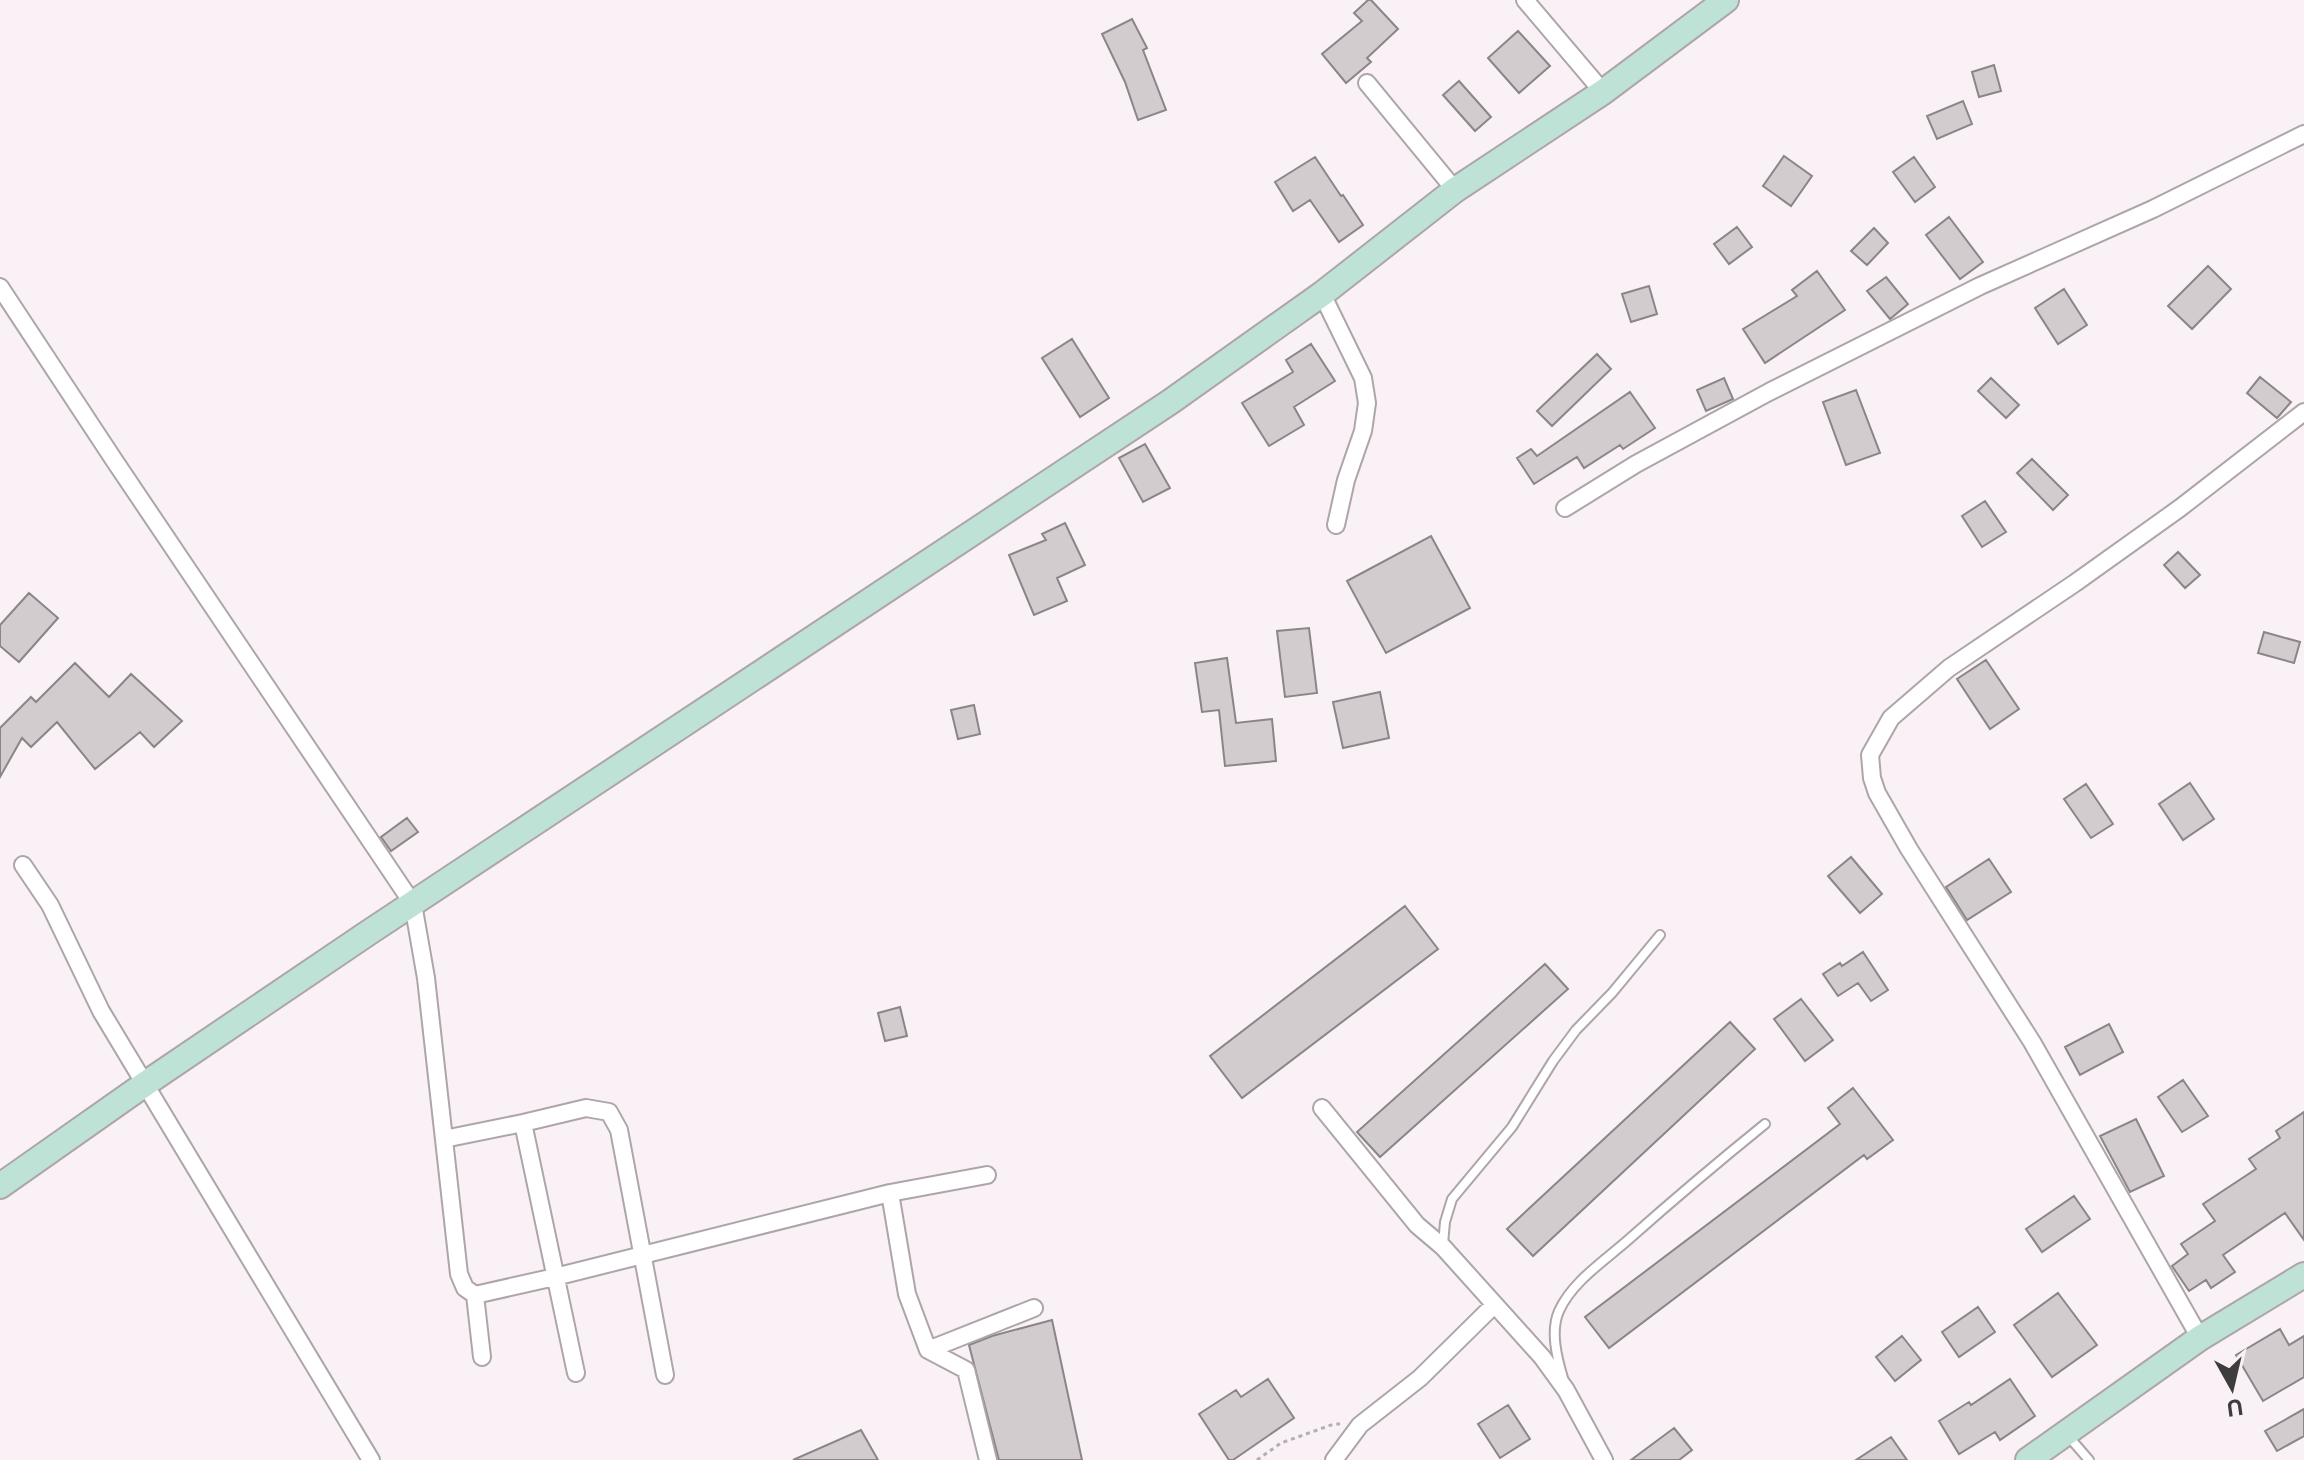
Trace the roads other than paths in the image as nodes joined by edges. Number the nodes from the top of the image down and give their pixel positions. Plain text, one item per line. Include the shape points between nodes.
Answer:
1 (1525, 0) edge
2 (1724, 0) edge
3 (1367, 83) dead end
4 (1603, 92) junction
5 (2304, 134) edge
6 (1455, 190) junction
7 (0, 287) edge
8 (1322, 294) junction
9 (2304, 412) edge
10 (1565, 508) dead end
11 (1336, 525) dead end
12 (23, 865) dead end
13 (413, 904) junction
14 (1660, 935) dead end
15 (145, 1084) junction
16 (1322, 1108) dead end
17 (523, 1123) junction
18 (1765, 1124) dead end
19 (444, 1139) junction
20 (987, 1175) dead end
21 (0, 1186) edge
22 (890, 1193) junction
23 (1443, 1247) junction
24 (641, 1254) junction
25 (2304, 1275) edge
26 (555, 1277) junction
27 (475, 1295) junction
28 (1494, 1305) junction
29 (1034, 1308) dead end
30 (2200, 1338) junction
31 (928, 1350) junction
32 (482, 1357) dead end
33 (576, 1373) dead end
34 (665, 1375) dead end
35 (1566, 1390) junction
36 (2066, 1433) junction
37 (371, 1460) edge
38 (988, 1460) edge
39 (1334, 1460) edge
40 (1604, 1460) edge
41 (2028, 1460) edge
42 (2089, 1460) edge

1 - 4 street
2 - 4 street
3 - 6 street
4 - 6 street
5 - 10 street via 1769,392
6 - 8 street
7 - 13 street
8 - 11 street via 1363,378 1367,403
8 - 13 street via 981,529
9 - 30 street via 2180,508 1949,668 1891,718 1870,755 1877,793 2032,1042
12 - 15 street via 50,905 101,1011
13 - 15 street
13 - 19 street
14 - 23 lane via 1576,1030 1512,1127 1452,1199
15 - 21 street
15 - 37 street
16 - 23 street via 1417,1225
17 - 19 street
17 - 24 street via 586,1108 609,1112 619,1130
17 - 26 street
18 - 35 lane via 1566,1298 1555,1328
19 - 27 street via 459,1274
20 - 22 street
22 - 24 street
22 - 31 street via 907,1294
23 - 28 street
24 - 26 street
24 - 34 street
25 - 30 street
26 - 27 street
26 - 33 street
27 - 32 street
28 - 35 street
28 - 39 street via 1420,1378 1360,1425
29 - 31 street
30 - 36 street
31 - 38 street via 966,1370
35 - 40 street
36 - 41 street
36 - 42 lane

